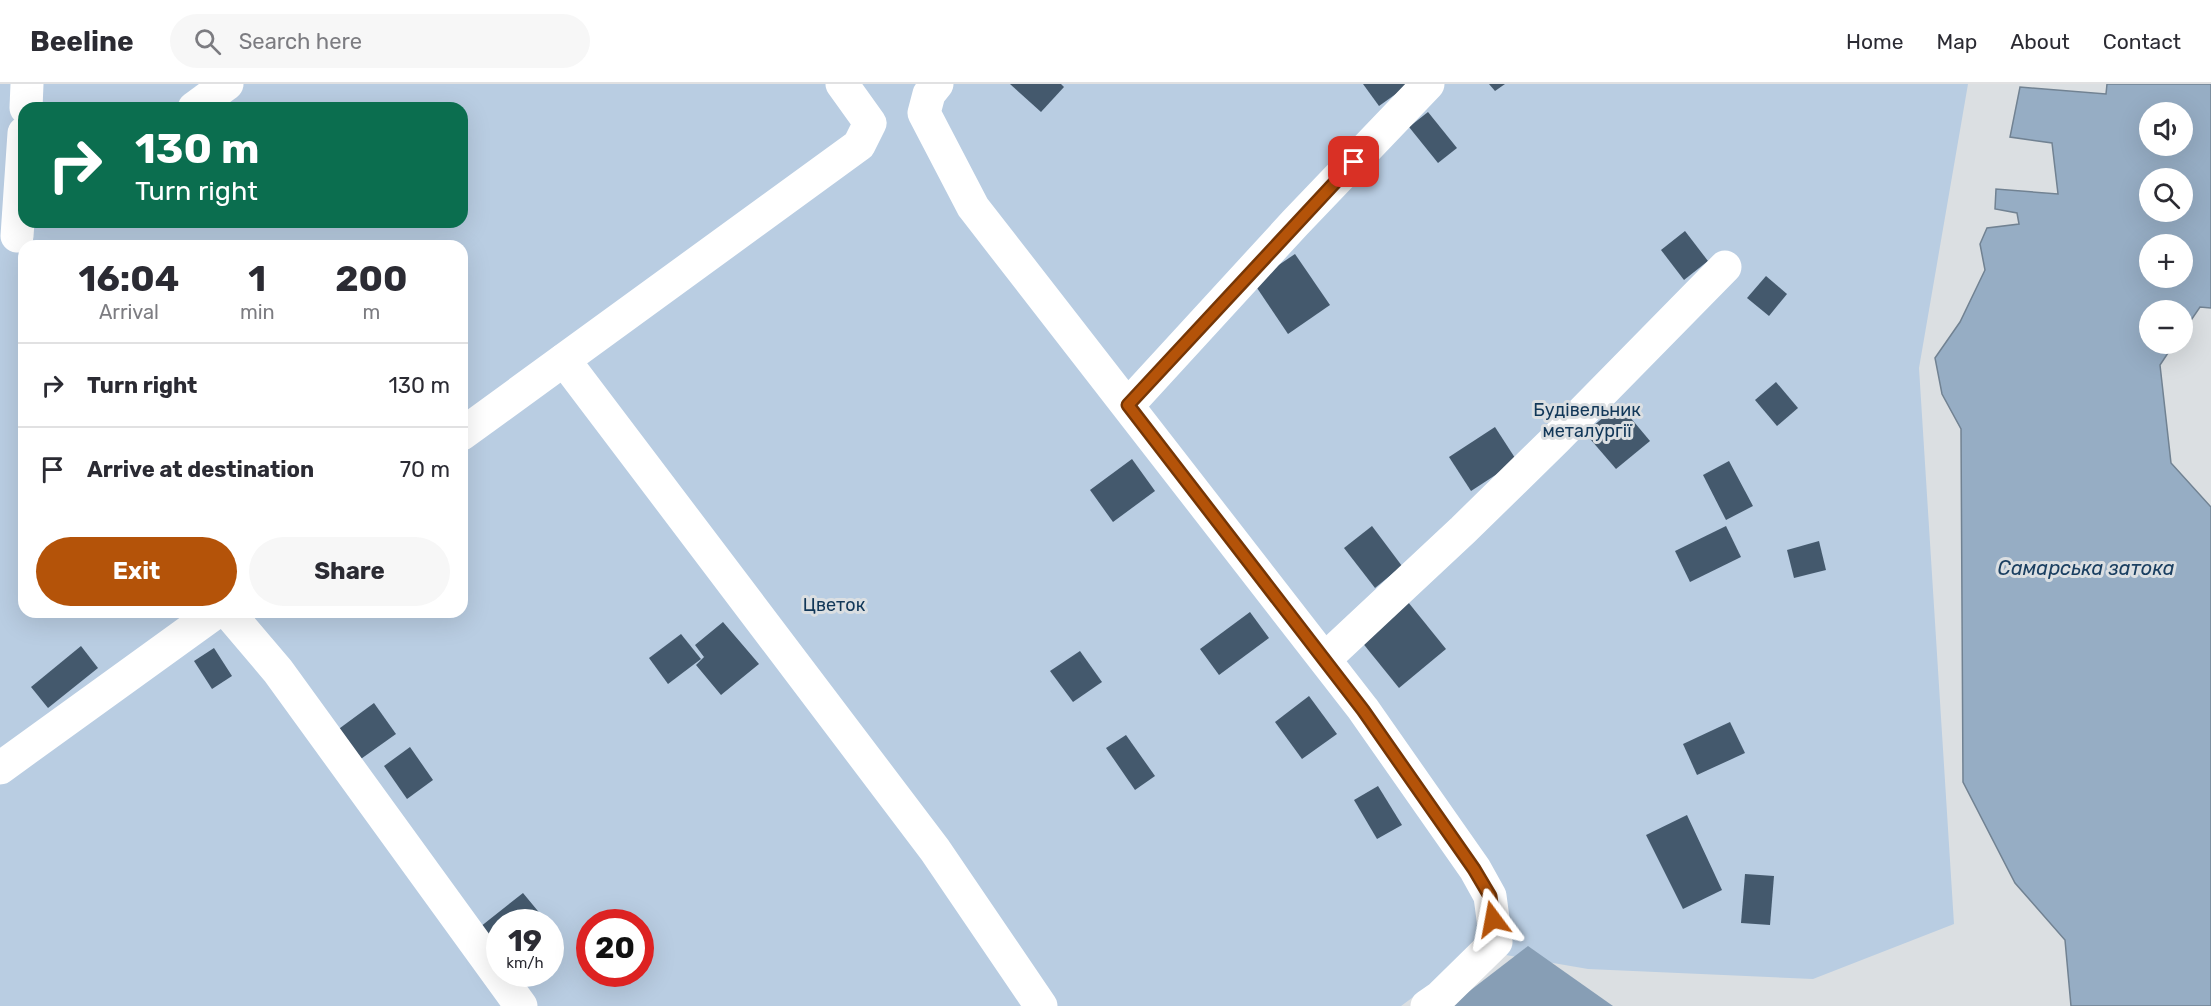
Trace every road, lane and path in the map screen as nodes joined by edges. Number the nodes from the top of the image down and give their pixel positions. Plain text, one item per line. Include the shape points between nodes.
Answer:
1 (27, 84) edge
2 (227, 84) edge
3 (842, 84) edge
4 (938, 84) edge
5 (1428, 84) edge
6 (26, 102) edge
7 (202, 102) edge
8 (1725, 267) dead end
9 (564, 360) junction
10 (1128, 405) junction
11 (468, 430) edge
12 (208, 618) edge
13 (233, 618) edge
14 (1325, 659) junction
15 (0, 768) edge
16 (521, 1006) edge
17 (1041, 1006) edge
18 (1427, 1006) edge

1 - 6 lane
2 - 7 lane
3 - 9 lane via 870,123 859,145
4 - 10 lane via 929,94 924,113 973,207
5 - 10 lane
8 - 14 lane via 1523,472
9 - 11 lane
9 - 17 lane via 934,850
10 - 14 lane
12 - 15 lane
13 - 16 lane via 278,671
14 - 18 lane via 1490,896 1496,942

